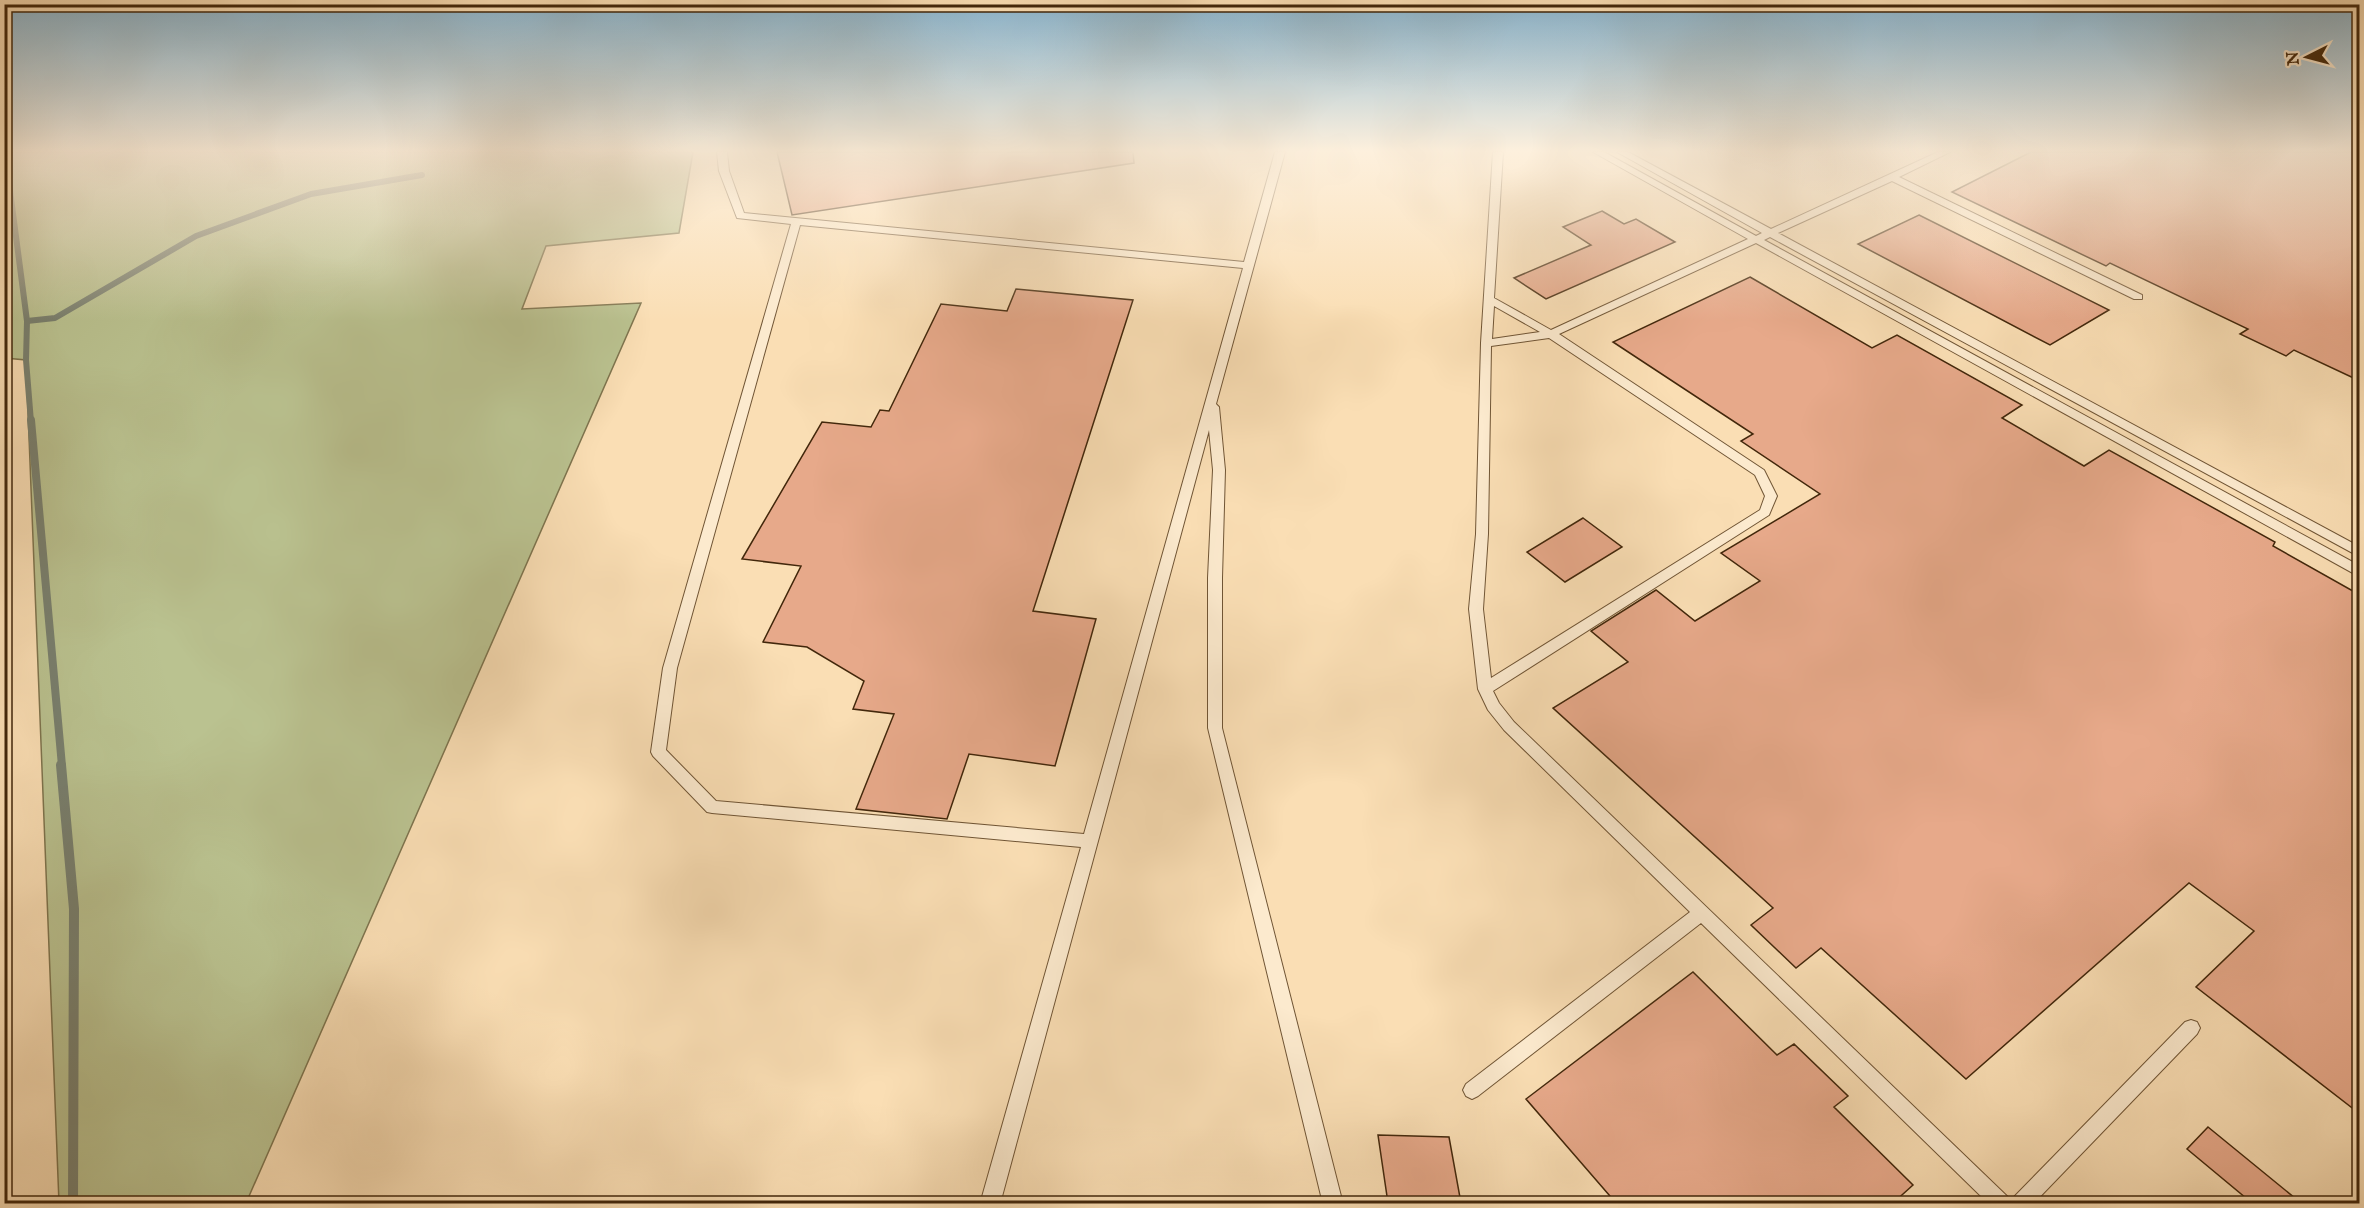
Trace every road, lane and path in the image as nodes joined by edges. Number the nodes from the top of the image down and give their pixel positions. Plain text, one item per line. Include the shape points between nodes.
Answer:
1 (737, 208) edge
2 (1265, 208) edge
3 (1495, 208) edge
4 (1699, 208) edge
5 (1722, 208) edge
6 (1824, 208) edge
7 (1956, 208) edge
8 (796, 222) junction
9 (1769, 234) junction
10 (1757, 240) junction
11 (1249, 266) junction
12 (2138, 297) dead end
13 (1489, 299) junction
14 (1551, 334) junction
15 (1486, 343) junction
16 (2057, 390) junction
17 (1212, 399) junction
18 (2045, 399) junction
19 (2216, 475) junction
20 (2202, 485) junction
21 (2360, 553) edge
22 (2360, 572) edge
23 (1485, 689) junction
24 (1090, 842) junction
25 (1701, 913) junction
26 (2191, 1028) dead end
27 (1472, 1090) dead end
28 (990, 1203) edge
29 (1333, 1203) edge
30 (2003, 1203) edge
31 (2019, 1203) edge

1 - 8 lane via 740,216
2 - 11 lane
3 - 13 lane
4 - 10 lane
5 - 9 lane
6 - 9 lane
7 - 12 lane
8 - 11 lane
8 - 24 lane via 670,668 658,752 712,807
9 - 10 lane
9 - 16 lane
10 - 14 lane
10 - 18 lane
11 - 17 lane
13 - 14 lane
13 - 15 lane
14 - 15 lane
14 - 23 lane via 1760,473 1771,496 1765,512
15 - 23 lane via 1482,534 1476,609
16 - 18 lane
16 - 19 lane
17 - 24 lane
17 - 29 lane via 1219,470 1215,728
18 - 20 lane
19 - 20 lane
19 - 21 lane
20 - 22 lane
23 - 25 lane via 1509,726
24 - 28 lane
25 - 27 lane
25 - 30 lane
26 - 31 lane

